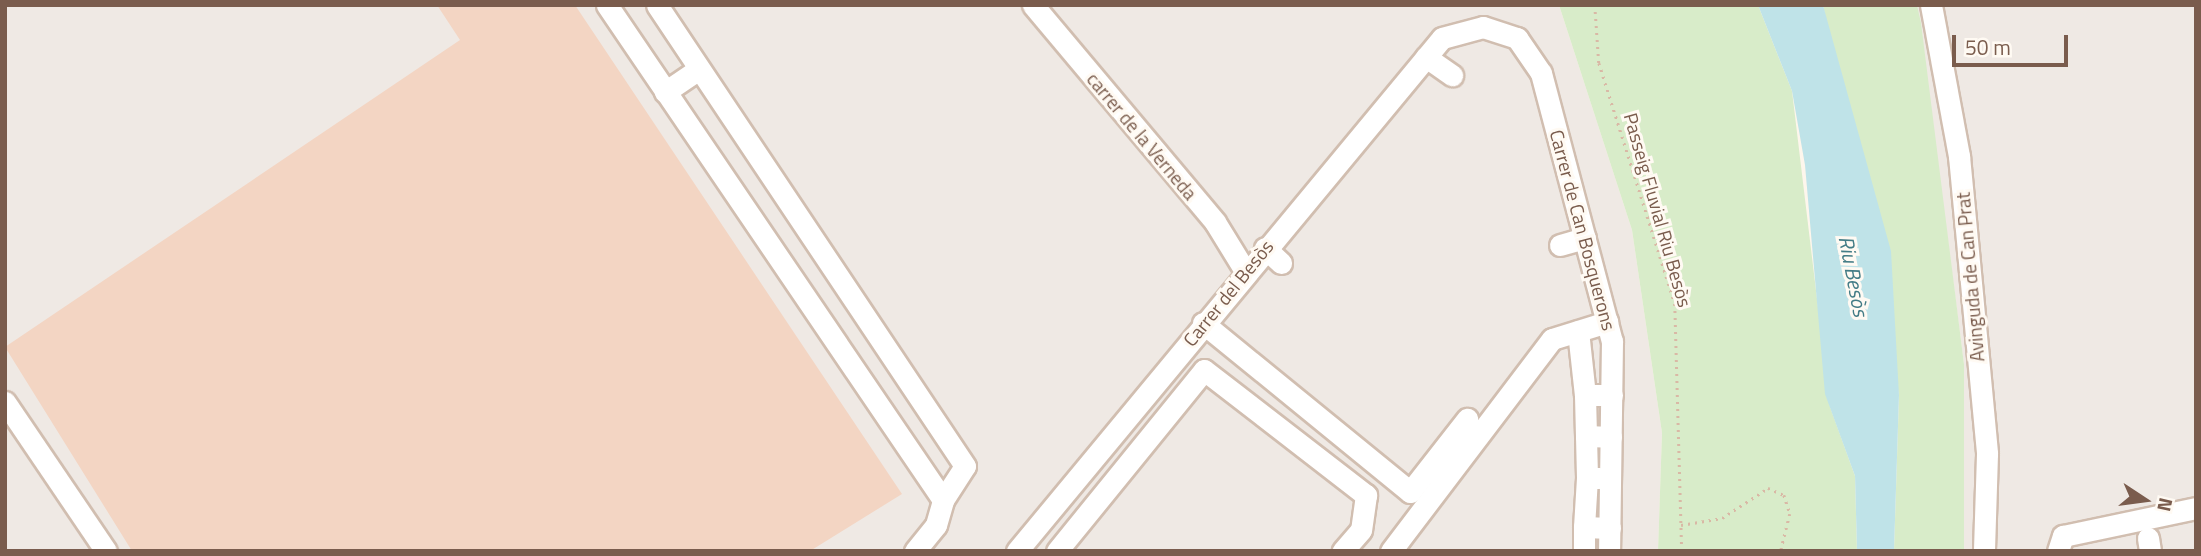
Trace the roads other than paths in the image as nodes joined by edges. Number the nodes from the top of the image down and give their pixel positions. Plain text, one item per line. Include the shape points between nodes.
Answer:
1 (607, 5) edge
2 (657, 5) edge
3 (1033, 5) edge
4 (1931, 5) edge
5 (1442, 38) joint
6 (1426, 57) junction
7 (699, 69) junction
8 (1452, 75) dead end
9 (665, 93) junction
10 (1585, 238) junction
11 (1560, 245) dead end
12 (1245, 271) junction
13 (1607, 322) junction
14 (1211, 329) junction
15 (1578, 331) junction
16 (1612, 364) junction
17 (1582, 366) junction
18 (1585, 395) junction
19 (1612, 395) junction
20 (1142, 398) junction
21 (5, 402) edge
22 (1165, 418) junction
23 (1467, 419) dead end
24 (1586, 436) junction
25 (1611, 437) junction
26 (1101, 447) junction
27 (1127, 464) junction
28 (1587, 478) junction
29 (1610, 478) junction
30 (943, 500) junction
31 (2196, 508) edge
32 (1584, 527) junction
33 (1610, 528) junction
34 (1031, 533) junction
35 (106, 551) edge
36 (915, 551) edge
37 (1017, 551) edge
38 (1055, 551) edge
39 (1343, 551) edge
40 (1391, 551) edge
41 (1584, 551) edge
42 (1609, 551) edge
43 (1984, 551) edge
44 (2058, 551) edge

1 - 9 street
2 - 7 street
3 - 12 street, carrer de la Verneda via 1215,222
4 - 43 street, Avinguda de Can Prat via 1959,156 1987,454
5 - 6 street, Carrer del Besòs
5 - 10 street, Carrer de Can Bosquerons via 1483,27 1517,37 1541,73
6 - 8 street
6 - 12 street, Carrer del Besòs via 1275,257
7 - 9 street
7 - 30 street via 965,466
9 - 30 street
10 - 11 street
10 - 13 street, Carrer de Can Bosquerons
12 - 14 street, Carrer del Besòs
13 - 15 street
13 - 16 street, Carrer de Can Bosquerons
14 - 20 street, Carrer del Besòs
14 - 23 street via 1410,492
15 - 17 street
15 - 40 street via 1552,340
16 - 17 street
16 - 19 street, Carrer de Can Bosquerons
17 - 18 street
18 - 19 street
18 - 24 street
19 - 25 street, Carrer de Can Bosquerons
20 - 22 street
20 - 26 street, Carrer del Besòs
21 - 35 street
22 - 27 street
22 - 39 street via 1204,369 1366,495 1361,530
24 - 25 street
24 - 28 street
25 - 29 street, Carrer de Can Bosquerons
26 - 27 street
26 - 34 street, Carrer del Besòs
27 - 38 street
28 - 29 street
28 - 32 street
29 - 33 street, Carrer de Can Bosquerons
30 - 36 street via 936,525
31 - 44 street via 2063,536
32 - 33 street
32 - 41 street
33 - 42 street, Carrer de Can Bosquerons
34 - 37 street, Carrer del Besòs
34 - 38 street

